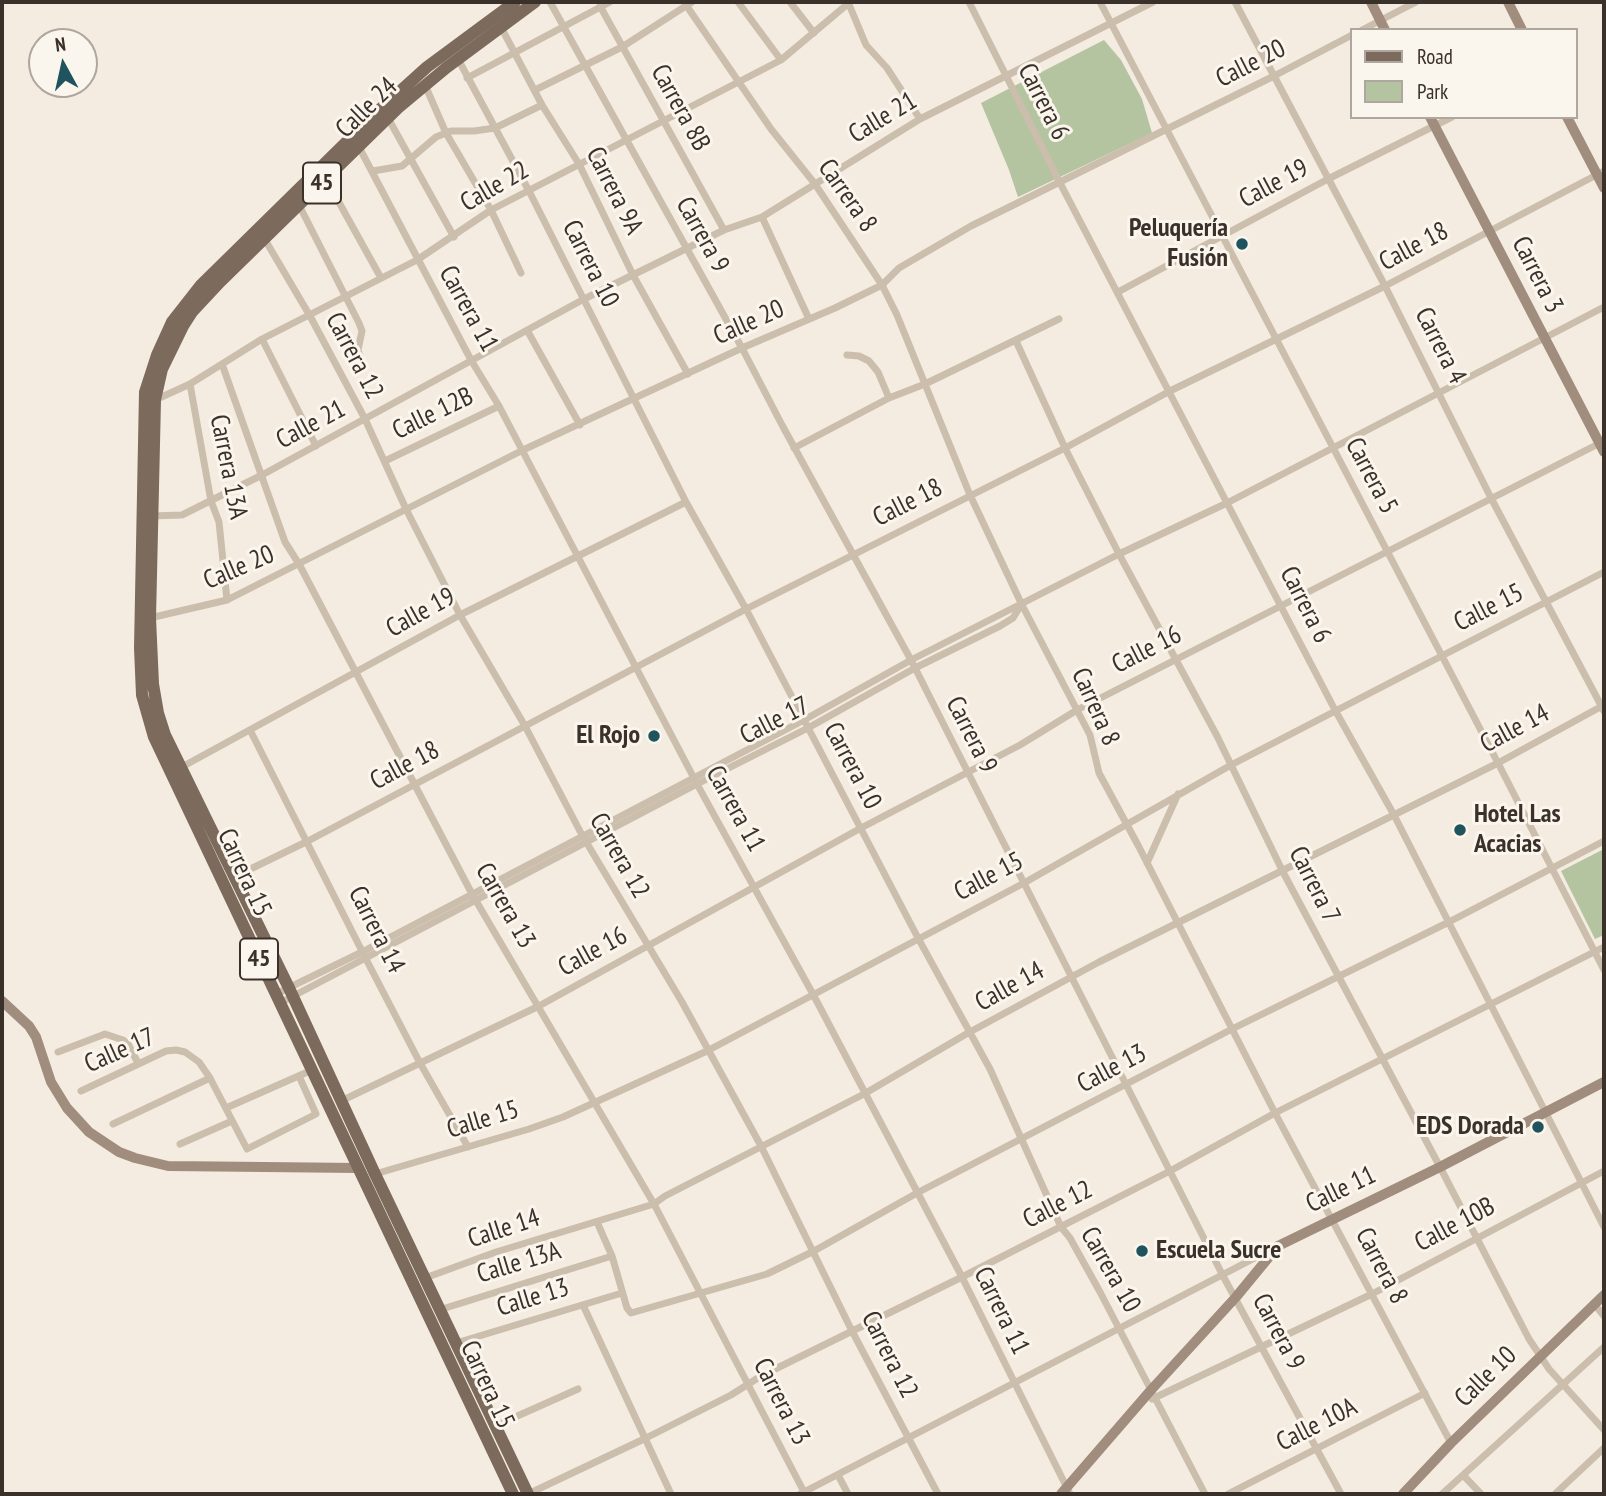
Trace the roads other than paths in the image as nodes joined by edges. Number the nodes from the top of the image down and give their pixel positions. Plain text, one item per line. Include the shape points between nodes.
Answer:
1 (515, 2) edge
2 (535, 2) edge
3 (550, 2) edge
4 (610, 2) edge
5 (738, 2) edge
6 (790, 2) edge
7 (849, 2) edge
8 (969, 2) edge
9 (1100, 2) edge
10 (1153, 2) edge
11 (1235, 2) edge
12 (1371, 2) edge
13 (1416, 2) edge
14 (1508, 2) edge
15 (688, 3) edge
16 (600, 6) junction
17 (1110, 24) junction
18 (562, 25) junction
19 (1382, 25) edge
20 (501, 27) junction
21 (1521, 28) edge
22 (814, 33) junction
23 (1350, 36) edge
24 (622, 47) junction
25 (515, 51) junction
26 (458, 59) junction
27 (781, 60) junction
28 (585, 65) junction
29 (1006, 76) junction
30 (1275, 76) junction
31 (467, 78) junction
32 (738, 81) junction
33 (425, 85) junction
34 (535, 90) junction
35 (542, 105) junction
36 (388, 118) junction
37 (920, 119) junction
38 (1568, 119) edge
39 (664, 121) junction
40 (1432, 122) edge
41 (495, 128) junction
42 (1166, 129) junction
43 (446, 133) junction
44 (626, 141) junction
45 (359, 147) junction
46 (412, 159) junction
47 (579, 164) junction
48 (373, 172) junction
49 (1601, 173) edge
50 (326, 179) junction
51 (1328, 179) junction
52 (1059, 181) junction
53 (815, 184) junction
54 (1604, 188) edge
55 (529, 191) junction
56 (299, 205) junction
57 (491, 210) junction
58 (762, 218) junction
59 (724, 229) junction
60 (1489, 231) junction
61 (1221, 235) junction
62 (454, 237) junction
63 (264, 239) junction
64 (686, 250) junction
65 (417, 260) junction
66 (521, 273) dead end
67 (632, 275) junction
68 (382, 278) junction
69 (882, 285) junction
70 (1385, 286) junction
71 (1118, 292) junction
72 (346, 297) junction
73 (584, 299) junction
74 (1604, 307) edge
75 (310, 316) junction
76 (809, 319) junction
77 (1059, 319) dead end
78 (527, 330) junction
79 (1544, 338) junction
80 (262, 339) junction
81 (1276, 339) junction
82 (1016, 341) junction
83 (742, 348) junction
84 (360, 355) dead end
85 (847, 355) dead end
86 (471, 360) junction
87 (222, 364) junction
88 (688, 374) junction
89 (190, 384) junction
90 (925, 384) junction
91 (1170, 391) junction
92 (1439, 392) junction
93 (150, 396) junction
94 (889, 398) junction
95 (635, 399) junction
96 (499, 406) junction
97 (365, 419) junction
98 (580, 425) junction
99 (316, 446) junction
100 (1603, 446) edge
101 (1332, 447) junction
102 (794, 448) junction
103 (1065, 448) junction
104 (523, 450) junction
105 (385, 461) junction
106 (262, 475) junction
107 (970, 495) junction
108 (1491, 498) junction
109 (211, 501) junction
110 (686, 502) junction
111 (1227, 503) junction
112 (406, 509) junction
113 (151, 516) junction
114 (1387, 552) junction
115 (853, 554) junction
116 (1119, 554) junction
117 (578, 555) junction
118 (299, 565) junction
119 (1604, 572) edge
120 (226, 600) junction
121 (1546, 603) junction
122 (1282, 604) junction
123 (1022, 605) junction
124 (746, 609) junction
125 (460, 615) junction
126 (150, 618) junction
127 (1441, 656) junction
128 (911, 660) junction
129 (1175, 660) junction
130 (636, 667) junction
131 (915, 668) junction
132 (356, 673) junction
133 (1603, 707) edge
134 (1077, 710) junction
135 (1335, 710) junction
136 (806, 724) junction
137 (525, 726) junction
138 (250, 730) junction
139 (1498, 763) junction
140 (1231, 765) junction
141 (180, 768) junction
142 (967, 774) junction
143 (696, 781) junction
144 (415, 785) junction
145 (1178, 794) junction
146 (1394, 815) junction
147 (1127, 825) junction
148 (861, 828) junction
149 (584, 839) junction
150 (308, 841) junction
151 (1604, 841) edge
152 (1147, 863) junction
153 (1552, 868) junction
154 (1283, 872) junction
155 (233, 877) junction
156 (1024, 883) junction
157 (754, 888) junction
158 (474, 897) junction
159 (1447, 923) junction
160 (1178, 924) junction
161 (918, 938) junction
162 (647, 946) junction
163 (1604, 947) edge
164 (1595, 952) junction
165 (364, 956) junction
166 (1604, 970) edge
167 (1338, 975) junction
168 (1072, 977) junction
169 (291, 992) junction
170 (814, 996) junction
171 (278, 999) junction
172 (2, 1001) edge
173 (539, 1006) junction
174 (1490, 1006) junction
175 (1232, 1029) junction
176 (968, 1033) junction
177 (708, 1051) junction
178 (58, 1052) dead end
179 (1383, 1060) junction
180 (138, 1063) junction
181 (420, 1063) junction
182 (312, 1070) junction
183 (299, 1076) junction
184 (209, 1078) junction
185 (1604, 1082) edge
186 (1127, 1085) junction
187 (81, 1091) dead end
188 (864, 1094) junction
189 (341, 1101) junction
190 (596, 1104) junction
191 (226, 1108) junction
192 (1275, 1113) junction
193 (1545, 1113) junction
194 (232, 1121) junction
195 (113, 1124) dead end
196 (1020, 1140) junction
197 (180, 1144) dead end
198 (761, 1146) junction
199 (468, 1147) junction
200 (1440, 1167) junction
201 (358, 1168) junction
202 (1170, 1171) junction
203 (1604, 1171) edge
204 (375, 1174) junction
205 (1581, 1183) junction
206 (917, 1193) junction
207 (654, 1204) junction
208 (1332, 1220) junction
209 (597, 1222) junction
210 (1060, 1227) junction
211 (1604, 1227) edge
212 (1475, 1237) junction
213 (1278, 1246) junction
214 (814, 1251) junction
215 (612, 1256) junction
216 (1222, 1274) junction
217 (961, 1277) junction
218 (425, 1278) junction
219 (701, 1292) junction
220 (622, 1293) junction
221 (1372, 1294) junction
222 (1604, 1295) edge
223 (1236, 1297) junction
224 (583, 1304) junction
225 (1595, 1305) junction
226 (439, 1310) junction
227 (1604, 1316) edge
228 (1119, 1329) junction
229 (852, 1331) junction
230 (456, 1343) junction
231 (1263, 1346) junction
232 (1604, 1347) edge
233 (1540, 1357) junction
234 (1013, 1382) junction
235 (748, 1384) junction
236 (1562, 1385) junction
237 (578, 1389) dead end
238 (1425, 1393) junction
239 (1153, 1394) junction
240 (495, 1426) junction
241 (1604, 1430) edge
242 (909, 1438) junction
243 (644, 1439) junction
244 (1451, 1443) junction
245 (1604, 1448) edge
246 (1317, 1449) junction
247 (838, 1475) junction
248 (1463, 1475) junction
249 (1066, 1492) edge
250 (802, 1493) edge
251 (513, 1494) edge
252 (528, 1494) edge
253 (671, 1494) edge
254 (848, 1494) edge
255 (938, 1494) edge
256 (1205, 1494) edge
257 (1228, 1494) edge
258 (1341, 1494) edge
259 (1402, 1494) edge
260 (1442, 1494) edge
261 (1481, 1494) edge
262 (1555, 1494) edge

1 - 93 main road, Calle 24 / 45 via 405,86 201,285 172,322 157,355
2 - 20 main road, Calle 24 / 45
3 - 18 street, Carrera 9
4 - 16 street
5 - 27 street
6 - 22 street
7 - 22 street, Calle 22
7 - 37 street via 866,45
8 - 29 street, Carrera 6
9 - 17 street, Carrera 5
10 - 17 street, Calle 21
11 - 30 street, Carrera 4
12 - 19 main road
13 - 19 street
14 - 21 main road
15 - 24 street
15 - 32 street, Carrera 8
16 - 18 street
16 - 24 street, Carrera 8B
17 - 29 street, Calle 21
17 - 42 street, Carrera 5
18 - 25 street
18 - 28 street, Carrera 9
20 - 25 street, Carrera 9A
20 - 26 main road, Calle 24 / 45
22 - 27 street, Calle 22
23 - 30 street, Calle 20
24 - 28 street
24 - 39 street, Carrera 8B
25 - 31 street
25 - 34 street, Carrera 9A
26 - 31 street, Carrera 10
26 - 33 main road, Calle 24 / 45
27 - 32 street, Calle 22
28 - 34 street
28 - 44 street, Carrera 9
29 - 37 street, Calle 21
29 - 52 street, Carrera 6
30 - 42 street, Calle 20
30 - 51 street, Carrera 4
31 - 41 street, Carrera 10
32 - 39 street, Calle 22
32 - 53 street, Carrera 8
33 - 36 main road, Calle 24 / 45
33 - 43 street
34 - 35 street, Carrera 9A
35 - 41 street
35 - 47 street, Carrera 9A
36 - 45 main road, Calle 24 / 45
36 - 46 street
37 - 53 street, Calle 21
38 - 49 main road
39 - 44 street, Calle 22
39 - 59 street, Carrera 8B
40 - 51 street, Calle 19
40 - 60 main road, Carrera 3
41 - 43 street
41 - 55 street, Carrera 10
42 - 52 street, Calle 20
42 - 61 street, Carrera 5
43 - 46 street via 427,142
43 - 57 street
44 - 47 street, Calle 22
44 - 64 street, Carrera 9
45 - 48 street, Carrera 11
45 - 50 main road, Calle 24 / 45
46 - 48 street
46 - 62 street
47 - 55 street, Calle 22
47 - 67 street, Carrera 9A
48 - 65 street, Carrera 11
49 - 54 main road
49 - 60 street, Calle 18
50 - 56 main road, Calle 24 / 45
50 - 68 street
51 - 61 street, Calle 19
51 - 70 street, Carrera 4
52 - 69 street, Calle 20 via 899,268
52 - 71 street, Carrera 6
53 - 58 street, Calle 21
53 - 69 street, Carrera 8
55 - 57 street, Calle 22
55 - 73 street, Carrera 10
56 - 63 main road, Calle 24 / 45
56 - 72 street
57 - 62 street, Calle 22
57 - 66 street
58 - 59 street, Calle 21
58 - 76 street
59 - 64 street, Calle 21
60 - 70 street, Calle 18
60 - 79 main road, Carrera 3
61 - 71 street, Calle 19
61 - 81 street, Carrera 5
62 - 65 street, Calle 22
63 - 75 street, Carrera 12
63 - 93 main road, Calle 24 / 45 via 192,312
64 - 67 street, Calle 21
64 - 83 street, Carrera 9
65 - 68 street, Calle 22
65 - 86 street, Carrera 11
67 - 73 street, Calle 21
67 - 88 street, Carrera 9A
68 - 72 street, Calle 22
69 - 76 street, Calle 20
69 - 90 street, Carrera 8
70 - 81 street, Calle 18
70 - 92 street, Carrera 4
71 - 91 street, Carrera 6
72 - 75 street, Calle 22
72 - 84 street via 362,331
73 - 78 street, Calle 21
73 - 95 street, Carrera 10
74 - 79 street, Calle 17
75 - 80 street, Calle 22
75 - 97 street, Carrera 12
76 - 83 street, Calle 20
77 - 82 street
78 - 86 street, Calle 21
78 - 98 street
79 - 92 street, Calle 17
79 - 100 main road, Carrera 3
80 - 87 street, Calle 22
80 - 99 street
81 - 91 street, Calle 18
81 - 101 street, Carrera 5
82 - 90 street
82 - 103 street, Carrera 7
83 - 88 street, Calle 20
83 - 102 street, Carrera 9
85 - 94 street via 869,361
86 - 96 street, Carrera 11
86 - 97 street, Calle 21
87 - 89 street, Calle 22
87 - 106 street, Carrera 13
88 - 95 street, Calle 20
89 - 93 street, Calle 22
89 - 109 street, Carrera 13A
90 - 94 street
90 - 107 street, Carrera 8
91 - 103 street, Calle 18
91 - 111 street, Carrera 6
92 - 101 street, Calle 17
92 - 108 street, Carrera 4
93 - 113 main road, Carrera 15 / 45
93 - 171 main road, Carrera 15 / 45 via 142,695 154,737
94 - 102 street
95 - 98 street, Calle 20
95 - 110 street, Carrera 10
96 - 104 street, Carrera 11
96 - 105 street, Calle 12B
97 - 99 street, Calle 21
97 - 105 street, Carrera 12
98 - 104 street, Calle 20
99 - 106 street, Calle 21
100 - 108 street, Calle 16
101 - 111 street, Calle 17
101 - 114 street, Carrera 5
102 - 115 street, Carrera 9
103 - 107 street, Calle 18
103 - 116 street, Carrera 7
104 - 112 street, Calle 20
104 - 117 street, Carrera 11
105 - 112 street, Carrera 12
106 - 109 street, Calle 21
106 - 118 street, Carrera 13 via 274,516
107 - 115 street, Calle 18
107 - 123 street, Carrera 8
108 - 114 street, Calle 16
108 - 121 street, Carrera 4
109 - 113 street, Calle 21 via 182,515
109 - 120 street, Carrera 13A via 219,522
110 - 117 street, Calle 19
110 - 124 street, Carrera 10
111 - 116 street, Calle 17
111 - 122 street, Carrera 6
112 - 118 street, Calle 20
112 - 125 street, Carrera 12
113 - 126 main road, Carrera 15 / 45
114 - 122 street, Calle 16
114 - 127 street, Carrera 5
115 - 124 street, Calle 18
115 - 128 street, Carrera 9
116 - 123 street, Calle 17
116 - 129 street, Carrera 7
117 - 125 street, Calle 19
117 - 130 street, Carrera 11
118 - 120 street, Calle 20
118 - 132 street, Carrera 13
119 - 121 street, Calle 15
120 - 126 street, Calle 20
121 - 127 street, Calle 15
121 - 133 street, Carrera 4
122 - 129 street, Calle 16
122 - 135 street, Carrera 6
123 - 128 street, Calle 17
123 - 131 street, Calle 17 via 1007,622
123 - 134 street, Carrera 8
124 - 130 street, Calle 18
124 - 136 street, Carrera 10
125 - 132 street, Calle 19
125 - 137 street, Carrera 12
126 - 141 main road, Carrera 15 / 45 via 158,713
127 - 135 street, Calle 15
127 - 139 street, Carrera 5
128 - 131 street, Carrera 9
128 - 136 street, Calle 17
129 - 134 street, Calle 16
129 - 140 street, Carrera 7
130 - 137 street, Calle 18
130 - 143 street, Carrera 11
131 - 136 street, Calle 17
131 - 142 street, Carrera 9
132 - 138 street, Calle 19
132 - 144 street, Carrera 13
133 - 139 street, Calle 14
134 - 142 street, Calle 16
134 - 147 street, Carrera 8 via 1090,735 1099,773
135 - 140 street, Calle 15
135 - 146 street, Carrera 6
136 - 143 street, Calle 17
136 - 148 street, Carrera 10
137 - 144 street, Calle 18
137 - 149 street, Carrera 12
138 - 141 street, Calle 19
138 - 150 street, Carrera 14
139 - 146 street, Calle 14
139 - 153 street, Carrera 5
140 - 145 street, Calle 15
140 - 154 street, Carrera 7
141 - 155 main road, Carrera 15 / 45
142 - 148 street, Calle 16
142 - 156 street, Carrera 9
143 - 149 street, Calle 17
143 - 157 street, Carrera 11
144 - 150 street, Calle 18
144 - 158 street, Carrera 13
145 - 147 street, Calle 15
145 - 152 street
146 - 154 street, Calle 14
146 - 159 street, Carrera 6
147 - 152 street, Carrera 8
147 - 156 street, Calle 15
148 - 157 street, Calle 16
148 - 161 street, Carrera 10
149 - 158 street, Calle 17
149 - 162 street, Carrera 12
150 - 155 street, Calle 18
150 - 165 street, Carrera 14
151 - 153 street, Calle 13
152 - 160 street, Carrera 8
153 - 159 street, Calle 13
153 - 164 street, Carrera 5
154 - 160 street, Calle 14
154 - 167 street, Carrera 7
155 - 169 main road, Carrera 15 / 45
156 - 161 street, Calle 15
156 - 168 street, Carrera 9
157 - 162 street, Calle 16
157 - 170 street, Carrera 11
158 - 165 street, Calle 17
158 - 173 street, Carrera 13
159 - 167 street, Calle 13
159 - 174 street, Carrera 6
160 - 168 street, Calle 14
160 - 175 street, Carrera 8
161 - 170 street, Calle 15
161 - 176 street, Carrera 10
162 - 173 street, Calle 16
162 - 177 street, Carrera 12
163 - 164 street, Calle 12
164 - 166 street, Carrera 5
164 - 174 street, Calle 12
165 - 169 street, Calle 17
165 - 181 street, Carrera 14
167 - 175 street, Calle 13
167 - 179 street, Carrera 7
168 - 176 street, Calle 14
168 - 186 street, Carrera 9
169 - 171 street, Calle 17
169 - 189 main road, Carrera 15 / 45
170 - 177 street, Calle 15
170 - 188 street, Carrera 11
171 - 182 main road, Carrera 15 / 45
172 - 201 main road via 36,1037 51,1082 67,1108 89,1132 120,1152 168,1166
173 - 181 street, Calle 16
173 - 190 street, Carrera 13
174 - 179 street, Calle 12
174 - 193 street, Carrera 6
175 - 186 street, Calle 13
175 - 192 street, Carrera 8
176 - 188 street, Calle 14
176 - 196 street, Carrera 10 via 990,1069
177 - 190 street, Calle 15
177 - 198 street, Carrera 12
178 - 180 street via 105,1034 128,1044
179 - 192 street, Calle 12
179 - 200 street, Carrera 7
180 - 184 street, Calle 17 via 176,1049 199,1062
180 - 187 street, Calle 17
181 - 189 street, Calle 16
181 - 199 street, Carrera 14
182 - 183 street
182 - 201 main road, Carrera 15 / 45
183 - 191 street
183 - 194 street via 316,1114 247,1149
184 - 191 street
184 - 195 street
185 - 193 main road, Calle 11
186 - 196 street, Calle 13
186 - 202 street, Carrera 9
188 - 198 street, Calle 14
188 - 206 street, Carrera 11
189 - 204 main road, Carrera 15 / 45
190 - 199 street, Calle 15
190 - 207 street, Carrera 13
191 - 194 street
192 - 202 street, Calle 12
192 - 208 street, Carrera 8
193 - 200 main road, Calle 11
193 - 205 street, Carrera 6
194 - 197 street
196 - 206 street, Calle 13
196 - 210 street, Carrera 10
198 - 207 street, Calle 14
198 - 214 street, Carrera 12
199 - 204 street, Calle 15
200 - 208 main road, Calle 11
200 - 212 street, Carrera 7
201 - 251 main road, Carrera 15 / 45
202 - 210 street, Calle 12
202 - 216 street, Carrera 9
203 - 205 street, Calle 10B
204 - 218 main road, Carrera 15 / 45
205 - 211 street, Carrera 6
205 - 212 street, Calle 10B
206 - 214 street, Calle 13
206 - 217 street, Carrera 11
207 - 209 street, Calle 14
207 - 219 street, Carrera 13
208 - 213 main road, Calle 11
208 - 221 street, Carrera 8
209 - 215 street
209 - 218 street, Calle 14
210 - 217 street, Calle 12
210 - 228 street, Carrera 10
212 - 221 street, Calle 10B
212 - 233 street, Carrera 7
213 - 216 street
213 - 223 main road, Calle 11
214 - 219 street, Calle 13 via 767,1274
214 - 229 street, Carrera 12
215 - 220 street
215 - 226 street, Calle 13A
216 - 223 street, Carrera 9
216 - 228 street
217 - 229 street, Calle 12
217 - 234 street, Carrera 11
218 - 226 main road, Carrera 15 / 45
219 - 220 street, Calle 13 via 631,1313
219 - 235 street, Carrera 13
220 - 224 street, Calle 13
221 - 231 street, Calle 10B
221 - 238 street, Carrera 8
222 - 225 main road, Calle 10
223 - 231 street, Carrera 9
223 - 239 main road, Calle 11
224 - 230 street, Calle 13
224 - 243 street
225 - 227 street
225 - 233 main road, Calle 10
226 - 230 main road, Carrera 15 / 45
228 - 234 street
228 - 239 street, Carrera 10
229 - 235 street, Calle 12
229 - 242 street, Carrera 12
230 - 240 main road, Carrera 15 / 45
231 - 239 street, Calle 10B
231 - 246 street, Carrera 9
232 - 236 street
233 - 236 street, Carrera 7
233 - 244 main road, Calle 10
234 - 242 street
234 - 249 street, Carrera 11
235 - 243 street, Calle 12
235 - 250 street, Carrera 13
236 - 241 street, Carrera 7
236 - 248 street
237 - 240 street
238 - 244 street, Carrera 8
238 - 246 street, Calle 10A
239 - 249 main road, Calle 11 via 1136,1407
239 - 256 street, Carrera 10
240 - 252 main road, Carrera 15 / 45
242 - 247 street
242 - 255 street, Carrera 12
243 - 252 street, Calle 12
243 - 253 street
244 - 259 main road, Calle 10
245 - 262 street
246 - 257 street, Calle 10A
246 - 258 street, Carrera 9
247 - 250 street
247 - 254 street
248 - 260 street
248 - 261 street

